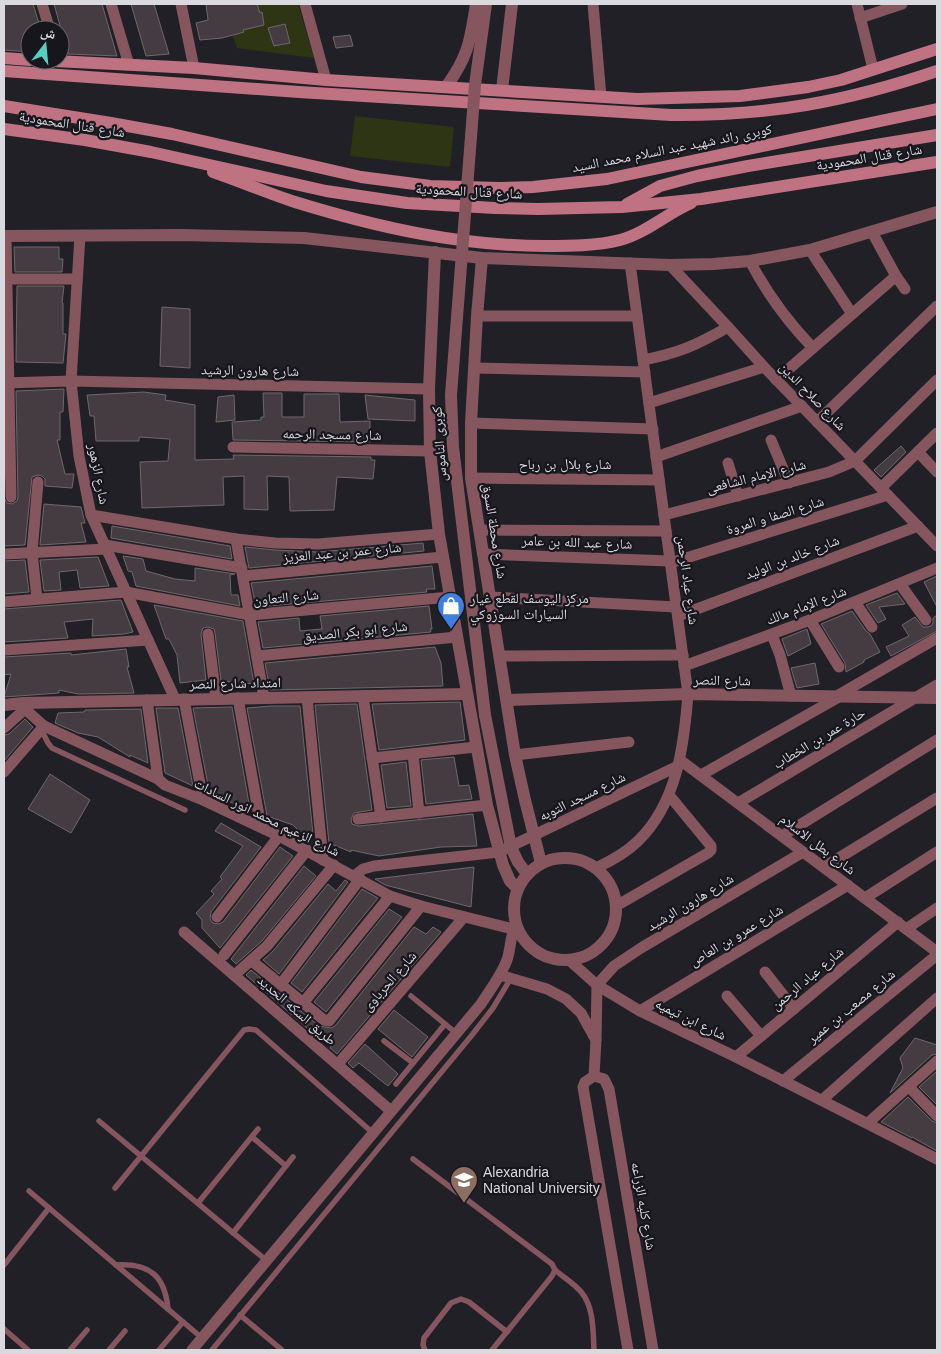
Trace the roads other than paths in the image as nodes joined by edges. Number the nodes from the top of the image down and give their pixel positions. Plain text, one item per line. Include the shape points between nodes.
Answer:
1 (42, 4) edge
2 (111, 4) edge
3 (181, 4) edge
4 (305, 4) edge
5 (476, 4) edge
6 (486, 4) edge
7 (512, 4) edge
8 (593, 4) edge
9 (857, 4) edge
10 (902, 4) edge
11 (860, 18) junction
12 (47, 20) edge
13 (937, 49) edge
14 (4, 58) edge
15 (20, 59) edge
16 (70, 62) edge
17 (128, 65) junction
18 (194, 68) junction
19 (873, 69) junction
20 (4, 71) edge
21 (937, 71) edge
22 (326, 80) junction
23 (446, 87) junction
24 (502, 90) junction
25 (601, 98) junction
26 (637, 99) junction
27 (4, 106) edge
28 (937, 109) edge
29 (637, 113) junction
30 (4, 128) edge
31 (937, 135) edge
32 (233, 148) joint
33 (151, 152) junction
34 (937, 162) edge
35 (701, 199) junction
36 (622, 207) junction
37 (937, 212) edge
38 (872, 232) junction
39 (5, 236) edge
40 (80, 236) junction
41 (810, 250) junction
42 (435, 252) junction
43 (482, 258) junction
44 (750, 261) junction
45 (630, 263) junction
46 (670, 265) junction
47 (896, 276) junction
48 (6, 279) edge
49 (77, 279) junction
50 (905, 289) dead end
51 (6, 303) edge
52 (937, 306) edge
53 (852, 314) junction
54 (477, 316) junction
55 (637, 316) junction
56 (728, 327) junction
57 (813, 348) junction
58 (643, 360) junction
59 (474, 368) junction
60 (764, 368) junction
61 (645, 372) junction
62 (776, 380) junction
63 (937, 380) edge
64 (71, 381) junction
65 (6, 383) edge
66 (429, 389) junction
67 (649, 403) junction
68 (802, 406) junction
69 (817, 422) junction
70 (471, 423) junction
71 (653, 429) junction
72 (937, 433) edge
73 (772, 440) dead end
74 (7, 442) edge
75 (233, 447) dead end
76 (430, 450) junction
77 (918, 452) junction
78 (656, 457) junction
79 (855, 461) junction
80 (728, 463) dead end
81 (937, 472) edge
82 (471, 478) junction
83 (659, 480) junction
84 (7, 482) edge
85 (38, 482) dead end
86 (788, 483) junction
87 (885, 492) junction
88 (738, 496) junction
89 (11, 497) dead end
90 (92, 515) junction
91 (664, 515) junction
92 (918, 526) junction
93 (937, 529) edge
94 (480, 530) junction
95 (666, 531) junction
96 (439, 534) junction
97 (929, 537) junction
98 (236, 539) junction
99 (937, 546) edge
100 (106, 547) junction
101 (32, 552) junction
102 (4, 554) edge
103 (483, 554) junction
104 (443, 557) junction
105 (670, 562) junction
106 (937, 568) edge
107 (243, 572) junction
108 (900, 584) junction
109 (126, 592) junction
110 (450, 597) junction
111 (490, 597) junction
112 (36, 600) junction
113 (4, 602) edge
114 (855, 602) junction
115 (677, 612) junction
116 (250, 615) junction
117 (810, 620) junction
118 (926, 620) dead end
119 (872, 627) dead end
120 (208, 634) dead end
121 (772, 634) junction
122 (457, 636) junction
123 (937, 638) edge
124 (148, 640) junction
125 (4, 650) edge
126 (256, 656) junction
127 (500, 656) junction
128 (683, 660) junction
129 (839, 667) dead end
130 (937, 685) edge
131 (466, 694) junction
132 (688, 694) junction
133 (363, 696) junction
134 (791, 696) junction
135 (307, 697) junction
136 (837, 697) junction
137 (216, 698) junction
138 (238, 698) junction
139 (264, 698) junction
140 (916, 698) junction
141 (937, 698) edge
142 (179, 699) junction
143 (147, 700) junction
144 (507, 700) junction
145 (4, 705) edge
146 (24, 706) junction
147 (4, 728) edge
148 (42, 728) junction
149 (937, 740) edge
150 (629, 742) dead end
151 (476, 747) junction
152 (413, 754) junction
153 (515, 755) junction
154 (372, 758) junction
155 (679, 763) junction
156 (4, 772) edge
157 (701, 775) junction
158 (158, 780) junction
159 (669, 795) junction
160 (937, 798) edge
161 (203, 800) junction
162 (738, 803) junction
163 (486, 805) junction
164 (185, 810) dead end
165 (419, 813) junction
166 (381, 817) junction
167 (358, 819) dead end
168 (261, 827) junction
169 (279, 836) junction
170 (534, 836) junction
171 (782, 836) junction
172 (511, 847) junction
173 (307, 850) junction
174 (499, 852) junction
175 (803, 852) junction
176 (937, 852) edge
177 (328, 862) junction
178 (541, 864) junction
179 (824, 867) junction
180 (596, 868) junction
181 (527, 874) junction
182 (357, 878) junction
183 (848, 885) junction
184 (518, 889) junction
185 (390, 896) junction
186 (865, 898) junction
187 (421, 906) junction
188 (616, 906) junction
189 (937, 908) edge
190 (217, 917) dead end
191 (464, 917) junction
192 (902, 926) junction
193 (515, 927) junction
194 (184, 932) dead end
195 (937, 954) edge
196 (224, 955) dead end
197 (569, 960) junction
198 (252, 961) junction
199 (239, 971) dead end
200 (765, 972) dead end
201 (506, 976) junction
202 (281, 984) junction
203 (597, 985) junction
204 (410, 996) dead end
205 (727, 996) dead end
206 (937, 998) edge
207 (303, 1003) junction
208 (794, 1008) junction
209 (640, 1011) junction
210 (445, 1024) junction
211 (456, 1033) junction
212 (762, 1036) junction
213 (596, 1040) junction
214 (384, 1041) dead end
215 (736, 1057) junction
216 (937, 1061) edge
217 (338, 1064) junction
218 (413, 1064) junction
219 (594, 1076) junction
220 (783, 1081) junction
221 (396, 1084) dead end
222 (908, 1086) junction
223 (822, 1100) junction
224 (391, 1111) junction
225 (937, 1116) edge
226 (99, 1121) dead end
227 (868, 1123) junction
228 (258, 1129) dead end
229 (373, 1133) junction
230 (252, 1137) junction
231 (141, 1156) junction
232 (293, 1156) dead end
233 (414, 1159) dead end
234 (937, 1159) edge
235 (286, 1166) junction
236 (115, 1188) dead end
237 (29, 1191) dead end
238 (198, 1203) junction
239 (49, 1208) junction
240 (233, 1233) junction
241 (267, 1261) junction
242 (4, 1265) edge
243 (116, 1265) junction
244 (555, 1270) junction
245 (168, 1309) junction
246 (240, 1315) junction
247 (183, 1322) junction
248 (4, 1329) edge
249 (87, 1330) dead end
250 (125, 1331) dead end
251 (507, 1332) junction
252 (202, 1338) junction
253 (28, 1350) edge
254 (70, 1350) edge
255 (109, 1350) edge
256 (159, 1350) edge
257 (192, 1350) edge
258 (212, 1350) edge
259 (282, 1350) edge
260 (425, 1350) edge
261 (492, 1350) edge
262 (594, 1350) edge
263 (628, 1350) edge
264 (653, 1350) edge

1 - 12 street
2 - 17 street
3 - 18 street
4 - 22 street
5 - 23 street via 466,55
6 - 172 street, كوبرى الناموس, bridge via 475,85 451,395 452,447 486,715
7 - 24 street
8 - 25 street
9 - 11 street
10 - 11 street
11 - 19 street
13 - 19 main road
14 - 15 main road
16 - 17 main road
17 - 18 main road
18 - 22 main road
19 - 26 main road via 841,80 774,92 706,98
20 - 29 main road
21 - 29 main road via 860,95 798,108 711,115
22 - 23 main road
23 - 24 main road
24 - 25 main road
25 - 26 main road
26 - 29 main road
27 - 32 main road, شارع قنال المحمودية via 111,123
28 - 32 main road, كوبرى رائد شهيد عبد السلام محمد السيد via 607,179 533,187 464,188 395,182
30 - 33 main road, شارع قنال المحمودية
31 - 36 main road via 748,166 660,186
33 - 35 main road via 328,211 430,236 498,244 533,246 620,240
33 - 36 main road, شارع قنال المحمودية via 308,188 398,202 538,209
34 - 35 main road, شارع قنال المحمودية
35 - 36 main road, شارع قنال المحمودية
37 - 38 street
38 - 41 street
38 - 47 street
39 - 40 street
39 - 48 street
40 - 42 street via 304,238
40 - 49 street, شارع الزهور
41 - 44 street
41 - 53 street
42 - 43 street
42 - 66 street
43 - 45 street
43 - 54 street, شارع محطة السوق
44 - 46 street
44 - 57 street via 777,308
45 - 46 street
45 - 55 street, شارع عباد الرحمن
46 - 56 street, شارع صلاح الدين
47 - 50 street
47 - 53 street
48 - 49 street
48 - 51 street
49 - 64 street, شارع الزهور
51 - 65 street
52 - 69 street
53 - 57 street
54 - 55 street
54 - 59 street, شارع محطة السوق
55 - 58 street, شارع عباد الرحمن
56 - 58 street via 674,354
56 - 60 street, شارع صلاح الدين
57 - 62 street
58 - 61 street, شارع عباد الرحمن
59 - 61 street
59 - 70 street, شارع محطة السوق
60 - 62 street, شارع صلاح الدين
60 - 67 street
61 - 67 street, شارع عباد الرحمن
62 - 68 street, شارع صلاح الدين
63 - 79 street
64 - 65 street, شارع هارون الرشيد
64 - 66 street, شارع هارون الرشيد
64 - 90 street, شارع الزهور via 79,456
65 - 74 street
66 - 76 street
67 - 71 street, شارع عباد الرحمن
68 - 69 street, شارع صلاح الدين
68 - 78 street
69 - 79 street, شارع صلاح الدين
70 - 71 street
70 - 82 street, شارع محطة السوق
71 - 78 street, شارع عباد الرحمن
72 - 77 street
73 - 86 street
74 - 84 street
75 - 76 street, شارع مسجد الرحمه
76 - 96 street
77 - 81 street
77 - 87 street
78 - 83 street, شارع عباد الرحمن
79 - 86 street, شارع الإمام الشافعى
79 - 87 street, شارع صلاح الدين
80 - 88 street
82 - 83 street, شارع بلال بن رباح
82 - 94 street, شارع محطة السوق
83 - 91 street, شارع عباد الرحمن
84 - 89 street
85 - 101 street
86 - 88 street, شارع الإمام الشافعى
87 - 92 street, شارع صلاح الدين
87 - 105 street, شارع الصفا و المروة
88 - 91 street, شارع الإمام الشافعى
90 - 98 street
90 - 100 street, شارع الزهور
91 - 95 street, شارع عباد الرحمن
92 - 97 street, شارع صلاح الدين
92 - 115 street, شارع خالد بن الوليد
93 - 97 street
94 - 95 street
94 - 103 street, شارع محطة السوق
95 - 105 street, شارع عباد الرحمن
96 - 98 street via 318,544
96 - 104 street
97 - 99 street, شارع صلاح الدين
98 - 107 street
100 - 101 street, شارع عمر بن عبد العزيز
100 - 107 street, شارع عمر بن عبد العزيز
100 - 109 street, شارع الزهور
101 - 102 street, شارع عمر بن عبد العزيز
101 - 112 street
103 - 105 street, شارع عبد الله بن عامر
103 - 111 street, شارع محطة السوق
104 - 107 street, شارع عمر بن عبد العزيز
104 - 110 street
105 - 115 street, شارع عباد الرحمن
106 - 108 street, شارع الإمام مالك
107 - 116 street
108 - 114 street, شارع الإمام مالك
108 - 118 street
109 - 112 street, شارع التعاون
109 - 116 street, شارع التعاون
109 - 124 street, شارع الزهور
110 - 116 street, شارع التعاون
110 - 122 street
111 - 115 street
111 - 127 street, شارع محطة السوق
112 - 113 street, شارع التعاون
114 - 117 street, شارع الإمام مالك
114 - 119 street
115 - 128 street, شارع عباد الرحمن
116 - 126 street
117 - 121 street, شارع الإمام مالك
117 - 129 street
120 - 137 street
121 - 128 street, شارع الإمام مالك
121 - 134 street
122 - 126 street, شارع ابو بكر الصديق
122 - 131 street
123 - 136 street
124 - 125 street
124 - 142 street, شارع الزهور
126 - 139 street
127 - 128 street, شارع الإمام مالك
127 - 144 street, شارع محطة السوق
128 - 132 street, شارع عباد الرحمن
130 - 140 street, حارة عمر بن الخطاب
131 - 133 street, امتداد شارع النصر
131 - 151 street
132 - 134 street, شارع النصر
132 - 144 street, شارع النصر
132 - 155 street, شارع عباد الرحمن
133 - 135 street, امتداد شارع النصر
133 - 154 street
134 - 136 street, شارع النصر
135 - 139 street, امتداد شارع النصر
135 - 177 street
136 - 140 street, شارع النصر
136 - 157 street
137 - 138 street, امتداد شارع النصر
137 - 142 street, امتداد شارع النصر
138 - 139 street, امتداد شارع النصر
138 - 168 street
140 - 141 street, شارع النصر
140 - 162 street, حارة عمر بن الخطاب
142 - 143 street, امتداد شارع النصر
142 - 161 street, شارع الزهور
143 - 146 street, امتداد شارع النصر
143 - 158 street
144 - 153 street, شارع محطة السوق
145 - 146 street, امتداد شارع النصر
146 - 147 street
146 - 148 street, شارع الزعيم محمد انور السادات
148 - 156 street
148 - 158 street, شارع الزعيم محمد انور السادات
148 - 164 lane via 52,748
149 - 171 street
150 - 153 street
151 - 152 street
151 - 163 street
152 - 154 street
152 - 165 street
153 - 170 street, شارع محطة السوق
154 - 166 street
155 - 157 street, شارع بطل الاسلام
155 - 159 street, شارع عباد الرحمن
155 - 170 street, شارع مسجد التوبه
157 - 162 street, شارع بطل الاسلام
158 - 161 street, شارع الزعيم محمد انور السادات
159 - 180 street, شارع عباد الرحمن via 656,820 638,842
159 - 188 street via 711,850
160 - 179 street
161 - 168 street, شارع الزعيم محمد انور السادات
162 - 171 street, شارع بطل الاسلام
163 - 165 street
163 - 174 street
165 - 166 street
166 - 167 street
168 - 169 street, شارع الزعيم محمد انور السادات
169 - 173 street, شارع الزعيم محمد انور السادات
169 - 190 street
170 - 172 street, شارع مسجد التوبه
170 - 178 street, شارع محطة السوق
171 - 175 street, شارع بطل الاسلام
172 - 174 street, شارع مسجد التوبه
172 - 181 street, كوبرى الناموس
173 - 177 street, شارع الزعيم محمد انور السادات
173 - 196 street
174 - 182 street, شارع مسجد التوبه via 374,866 363,869
174 - 184 street via 510,880
175 - 179 street, شارع بطل الاسلام
175 - 203 street, شارع هارون الرشيد via 641,948 614,966
176 - 186 street
177 - 182 street, شارع الزعيم محمد انور السادات
177 - 198 street via 267,946
178 - 180 street via 563,858 586,862
178 - 181 street
179 - 183 street, شارع بطل الاسلام
180 - 188 street via 610,885
181 - 184 street
182 - 185 street, شارع الزعيم محمد انور السادات
182 - 202 street
183 - 186 street, شارع بطل الاسلام
183 - 209 street, شارع عمرو بن العاص
184 - 193 street via 514,907
185 - 187 street, شارع الزعيم محمد انور السادات
185 - 207 street
186 - 192 street, شارع بطل الاسلام
187 - 191 street, شارع الزعيم محمد انور السادات
187 - 207 street via 330,1020 324,1020
188 - 197 street via 613,926 604,943 588,955
189 - 192 street, شارع عباد الرحمن
191 - 193 street, شارع الزعيم محمد انور السادات
191 - 217 street, شارع الحرباوى
192 - 195 street, شارع بطل الاسلام
192 - 208 street, شارع عباد الرحمن
193 - 197 street, شارع ابن تيميه via 536,951 552,958
193 - 201 street
194 - 217 street, طريق السكه الحديد
195 - 220 street, شارع مصعب بن عمير
197 - 203 street, شارع ابن تيميه
198 - 199 street
198 - 202 street
200 - 208 street
201 - 211 street
201 - 213 street via 547,989 566,999 582,1013
201 - 246 lane via 493,1008 472,1035
202 - 207 street
203 - 209 street, شارع ابن تيميه
203 - 213 street
204 - 210 lane
205 - 212 street
206 - 223 street
208 - 212 street, شارع عباد الرحمن
209 - 215 street, شارع ابن تيميه
210 - 211 lane
210 - 218 lane
211 - 224 street
212 - 215 street, شارع عباد الرحمن
213 - 219 street
214 - 218 lane
215 - 220 street, شارع ابن تيميه
216 - 222 street
217 - 224 street, طريق السكه الحديد
218 - 221 lane
219 - 263 street via 585,1082 583,1088
219 - 264 street, شارع كليه الزراعه via 604,1079 609,1089
220 - 223 street, شارع ابن تيميه
222 - 225 street
222 - 227 street
223 - 227 street, شارع ابن تيميه
224 - 229 street
226 - 231 lane
227 - 234 street, شارع ابن تيميه
228 - 230 lane
229 - 231 lane via 256,1030 249,1029 244,1030
229 - 241 street
230 - 235 lane
230 - 238 lane
231 - 236 lane
231 - 238 lane
232 - 235 lane
233 - 244 lane via 552,1264
235 - 240 lane
237 - 239 lane
238 - 240 lane
239 - 242 lane
239 - 243 lane
240 - 241 lane
241 - 252 street
243 - 245 lane
243 - 245 lane via 132,1264 147,1269 167,1294
244 - 251 lane
244 - 262 lane via 587,1301 593,1325
245 - 247 lane
246 - 258 lane
246 - 259 lane
247 - 252 lane
247 - 256 lane
248 - 253 lane
249 - 254 lane
250 - 255 lane
251 - 260 lane via 469,1302 458,1300 451,1303 424,1338 422,1345
251 - 261 lane
252 - 257 street

